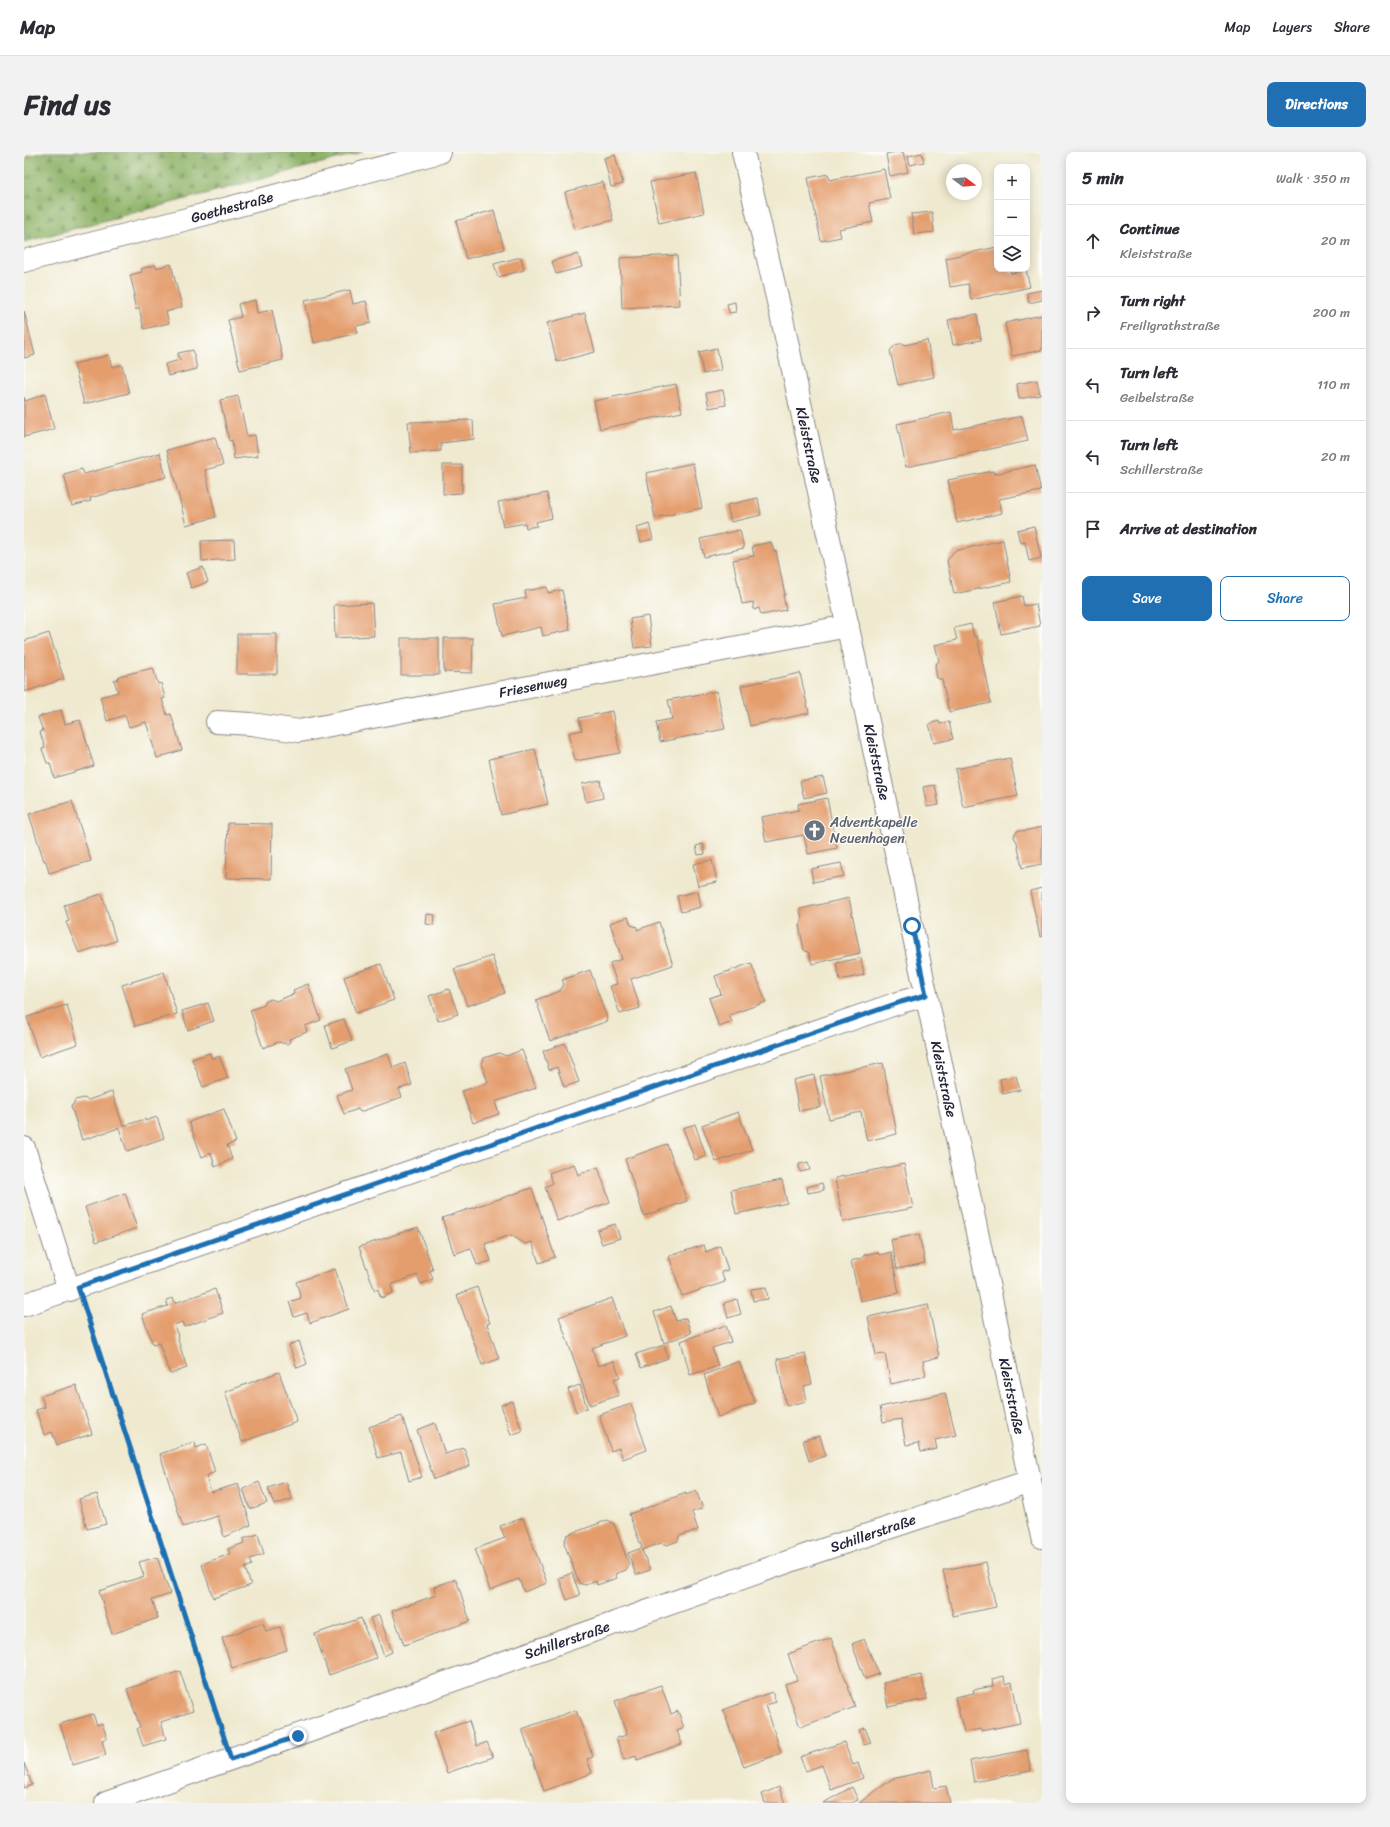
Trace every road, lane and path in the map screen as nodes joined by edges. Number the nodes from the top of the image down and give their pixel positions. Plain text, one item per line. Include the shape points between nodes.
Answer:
1 (440, 152) edge
2 (743, 152) edge
3 (24, 261) edge
4 (848, 626) junction
5 (217, 722) dead end
6 (926, 995) junction
7 (24, 1148) edge
8 (73, 1288) junction
9 (24, 1305) edge
10 (1030, 1481) junction
11 (1042, 1537) edge
12 (231, 1759) junction
13 (106, 1803) edge

1 - 3 street, Goethestraße
2 - 4 street, Kleiststraße via 783,323
4 - 5 street, Friesenweg via 298,731
4 - 6 street, Kleiststraße
6 - 8 street
6 - 10 street, Kleiststraße
7 - 8 street
8 - 9 street
8 - 12 path
10 - 11 street, Kleiststraße
10 - 12 street, Schillerstraße via 810,1554
12 - 13 street, Schillerstraße

